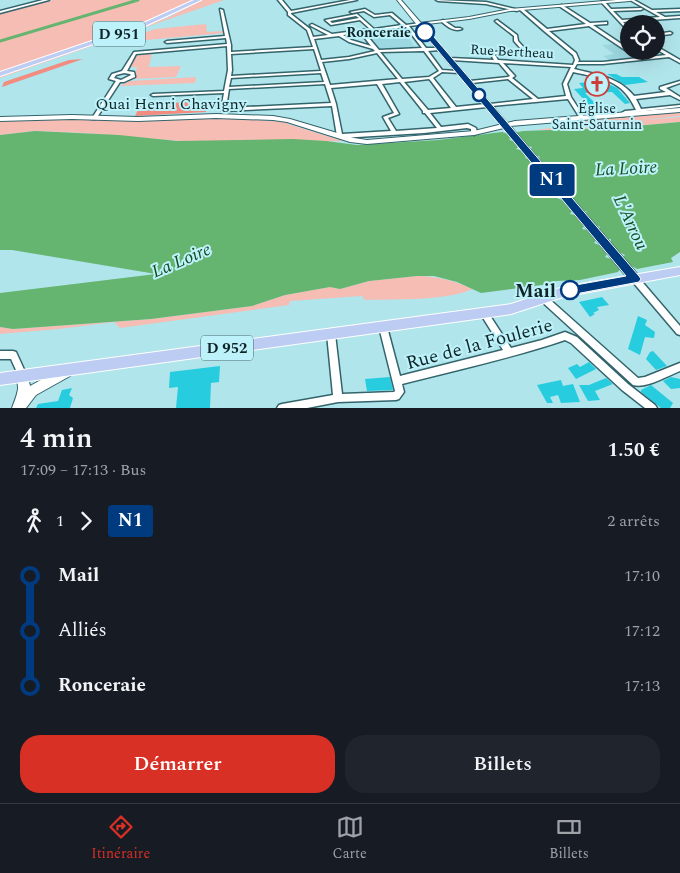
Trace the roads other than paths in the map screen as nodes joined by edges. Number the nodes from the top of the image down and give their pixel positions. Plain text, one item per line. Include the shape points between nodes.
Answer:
1 (47, 0) edge
2 (198, 0) edge
3 (280, 0) edge
4 (354, 0) edge
5 (399, 0) edge
6 (438, 0) edge
7 (558, 0) edge
8 (631, 0) edge
9 (465, 1) edge
10 (604, 1) edge
11 (487, 2) edge
12 (561, 6) junction
13 (568, 6) junction
14 (640, 9) dead end
15 (221, 10) dead end
16 (519, 10) junction
17 (611, 10) junction
18 (666, 10) junction
19 (680, 10) edge
20 (652, 11) junction
21 (0, 12) edge
22 (290, 12) junction
23 (331, 15) dead end
24 (659, 15) edge
25 (679, 17) edge
26 (665, 18) edge
27 (361, 19) junction
28 (665, 19) edge
29 (444, 21) junction
30 (497, 21) dead end
31 (620, 21) edge
32 (670, 22) dead end
33 (606, 23) dead end
34 (420, 24) junction
35 (591, 24) junction
36 (312, 25) dead end
37 (406, 26) junction
38 (460, 29) dead end
39 (373, 30) junction
40 (545, 30) junction
41 (362, 32) junction
42 (670, 33) dead end
43 (665, 34) edge
44 (340, 35) junction
45 (332, 36) junction
46 (227, 37) junction
47 (312, 38) junction
48 (167, 42) dead end
49 (229, 45) junction
50 (620, 45) edge
51 (315, 48) junction
52 (424, 49) junction
53 (440, 49) junction
54 (376, 50) junction
55 (229, 53) junction
56 (665, 53) edge
57 (665, 56) edge
58 (670, 56) junction
59 (449, 59) junction
60 (631, 60) edge
61 (319, 61) junction
62 (498, 61) junction
63 (680, 62) edge
64 (574, 66) junction
65 (441, 71) junction
66 (124, 72) junction
67 (322, 72) junction
68 (460, 72) junction
69 (0, 74) edge
70 (229, 77) junction
71 (430, 78) junction
72 (509, 78) junction
73 (400, 81) junction
74 (118, 82) junction
75 (468, 82) junction
76 (680, 82) edge
77 (378, 83) junction
78 (327, 85) junction
79 (226, 90) junction
80 (672, 93) junction
81 (153, 95) dead end
82 (569, 97) junction
83 (633, 98) junction
84 (680, 99) edge
85 (537, 100) junction
86 (334, 104) junction
87 (488, 104) junction
88 (680, 106) edge
89 (454, 108) junction
90 (680, 110) edge
91 (425, 112) junction
92 (640, 112) junction
93 (582, 117) junction
94 (94, 118) junction
95 (0, 119) edge
96 (505, 125) junction
97 (440, 129) junction
98 (511, 132) joint
99 (395, 133) junction
100 (474, 133) junction
101 (340, 136) junction
102 (680, 272) edge
103 (631, 275) junction
104 (544, 298) junction
105 (484, 313) junction
106 (383, 327) junction
107 (680, 332) edge
108 (331, 334) junction
109 (509, 353) junction
110 (0, 355) edge
111 (680, 368) edge
112 (70, 370) junction
113 (23, 376) junction
114 (0, 380) edge
115 (398, 381) junction
116 (636, 382) junction
117 (632, 393) junction
118 (338, 398) junction
119 (18, 408) edge
120 (282, 408) edge
121 (652, 408) edge

1 - 21 street
2 - 69 main road, D 951 via 142,26
3 - 22 street
4 - 22 street
5 - 34 main road
6 - 9 street
7 - 13 street
8 - 10 street
8 - 20 street
9 - 11 street
10 - 13 street
10 - 17 street
11 - 16 street
12 - 13 street
12 - 16 street
12 - 35 street
14 - 17 street
15 - 46 street
16 - 29 street
16 - 40 street
17 - 31 street
18 - 19 street
18 - 20 street
18 - 25 street
20 - 24 street
22 - 47 street via 309,30
23 - 37 street via 366,10 374,16 392,15
25 - 26 street
27 - 27 street via 357,15 327,20 331,24
27 - 39 street
28 - 32 street
29 - 34 street
29 - 38 street via 454,29
30 - 62 street via 516,36 525,51 495,53 493,55
33 - 35 street
34 - 37 street
34 - 53 street
35 - 40 street
35 - 50 street
36 - 45 street
37 - 39 street
37 - 52 street
39 - 41 street
40 - 64 street via 574,53 577,58
41 - 44 street
41 - 54 street
42 - 43 street
44 - 45 street
44 - 54 street
45 - 47 street
46 - 48 street
46 - 49 street
47 - 51 street
49 - 55 street
49 - 66 street via 135,54
51 - 55 street
51 - 61 street
52 - 53 street
52 - 54 street
52 - 65 street
53 - 59 street
54 - 61 street via 349,58
54 - 73 street
55 - 70 street
56 - 58 street
57 - 58 street
58 - 63 street
59 - 62 street, Rue Bertheau
59 - 68 street
60 - 64 street
61 - 67 street
62 - 64 street, Rue Bertheau
62 - 72 street via 513,76
64 - 82 street via 566,80
64 - 83 street via 611,79
65 - 68 street
65 - 71 street
66 - 74 street via 111,78
66 - 74 street via 132,76
67 - 70 street
67 - 78 street
68 - 75 street
70 - 79 street
71 - 73 street
71 - 89 street
72 - 75 street
72 - 85 street
73 - 77 street
73 - 91 street
74 - 94 street
75 - 87 street
76 - 80 street via 662,88
77 - 78 street
77 - 99 street via 398,114 385,117
78 - 79 street
78 - 86 street
79 - 81 street
79 - 86 street via 223,111
80 - 83 street
80 - 84 street
82 - 85 street
82 - 93 street
83 - 92 street
85 - 87 street
86 - 101 street
87 - 89 street
87 - 96 street
88 - 92 street
89 - 91 street
90 - 92 main road, Quai Henri Chavigny
91 - 97 street
92 - 93 main road, Quai Henri Chavigny
93 - 96 main road, Quai Henri Chavigny
94 - 95 main road, Quai Henri Chavigny
94 - 101 main road, Quai Henri Chavigny via 273,118
96 - 98 main road
96 - 100 main road, Quai Henri Chavigny
97 - 99 street
97 - 100 street via 471,126
98 - 103 main road
99 - 101 street
100 - 101 main road, Quai Henri Chavigny via 367,142
102 - 103 main road, D 952
103 - 104 main road, D 952
103 - 107 street
104 - 105 main road, D 952
104 - 116 street
105 - 106 main road, D 952
105 - 109 street
106 - 108 main road, D 952
106 - 115 street
108 - 112 main road, D 952
108 - 118 street
109 - 115 street, Rue de la Foulerie
109 - 117 street, Rue de la Foulerie via 561,336 568,337
110 - 113 street via 13,355
111 - 116 street
112 - 113 main road, D 952
112 - 119 main road via 39,386
113 - 114 main road, D 952
113 - 119 main road via 24,391
115 - 118 street via 400,392 394,397
116 - 117 street
117 - 121 street
118 - 120 street

